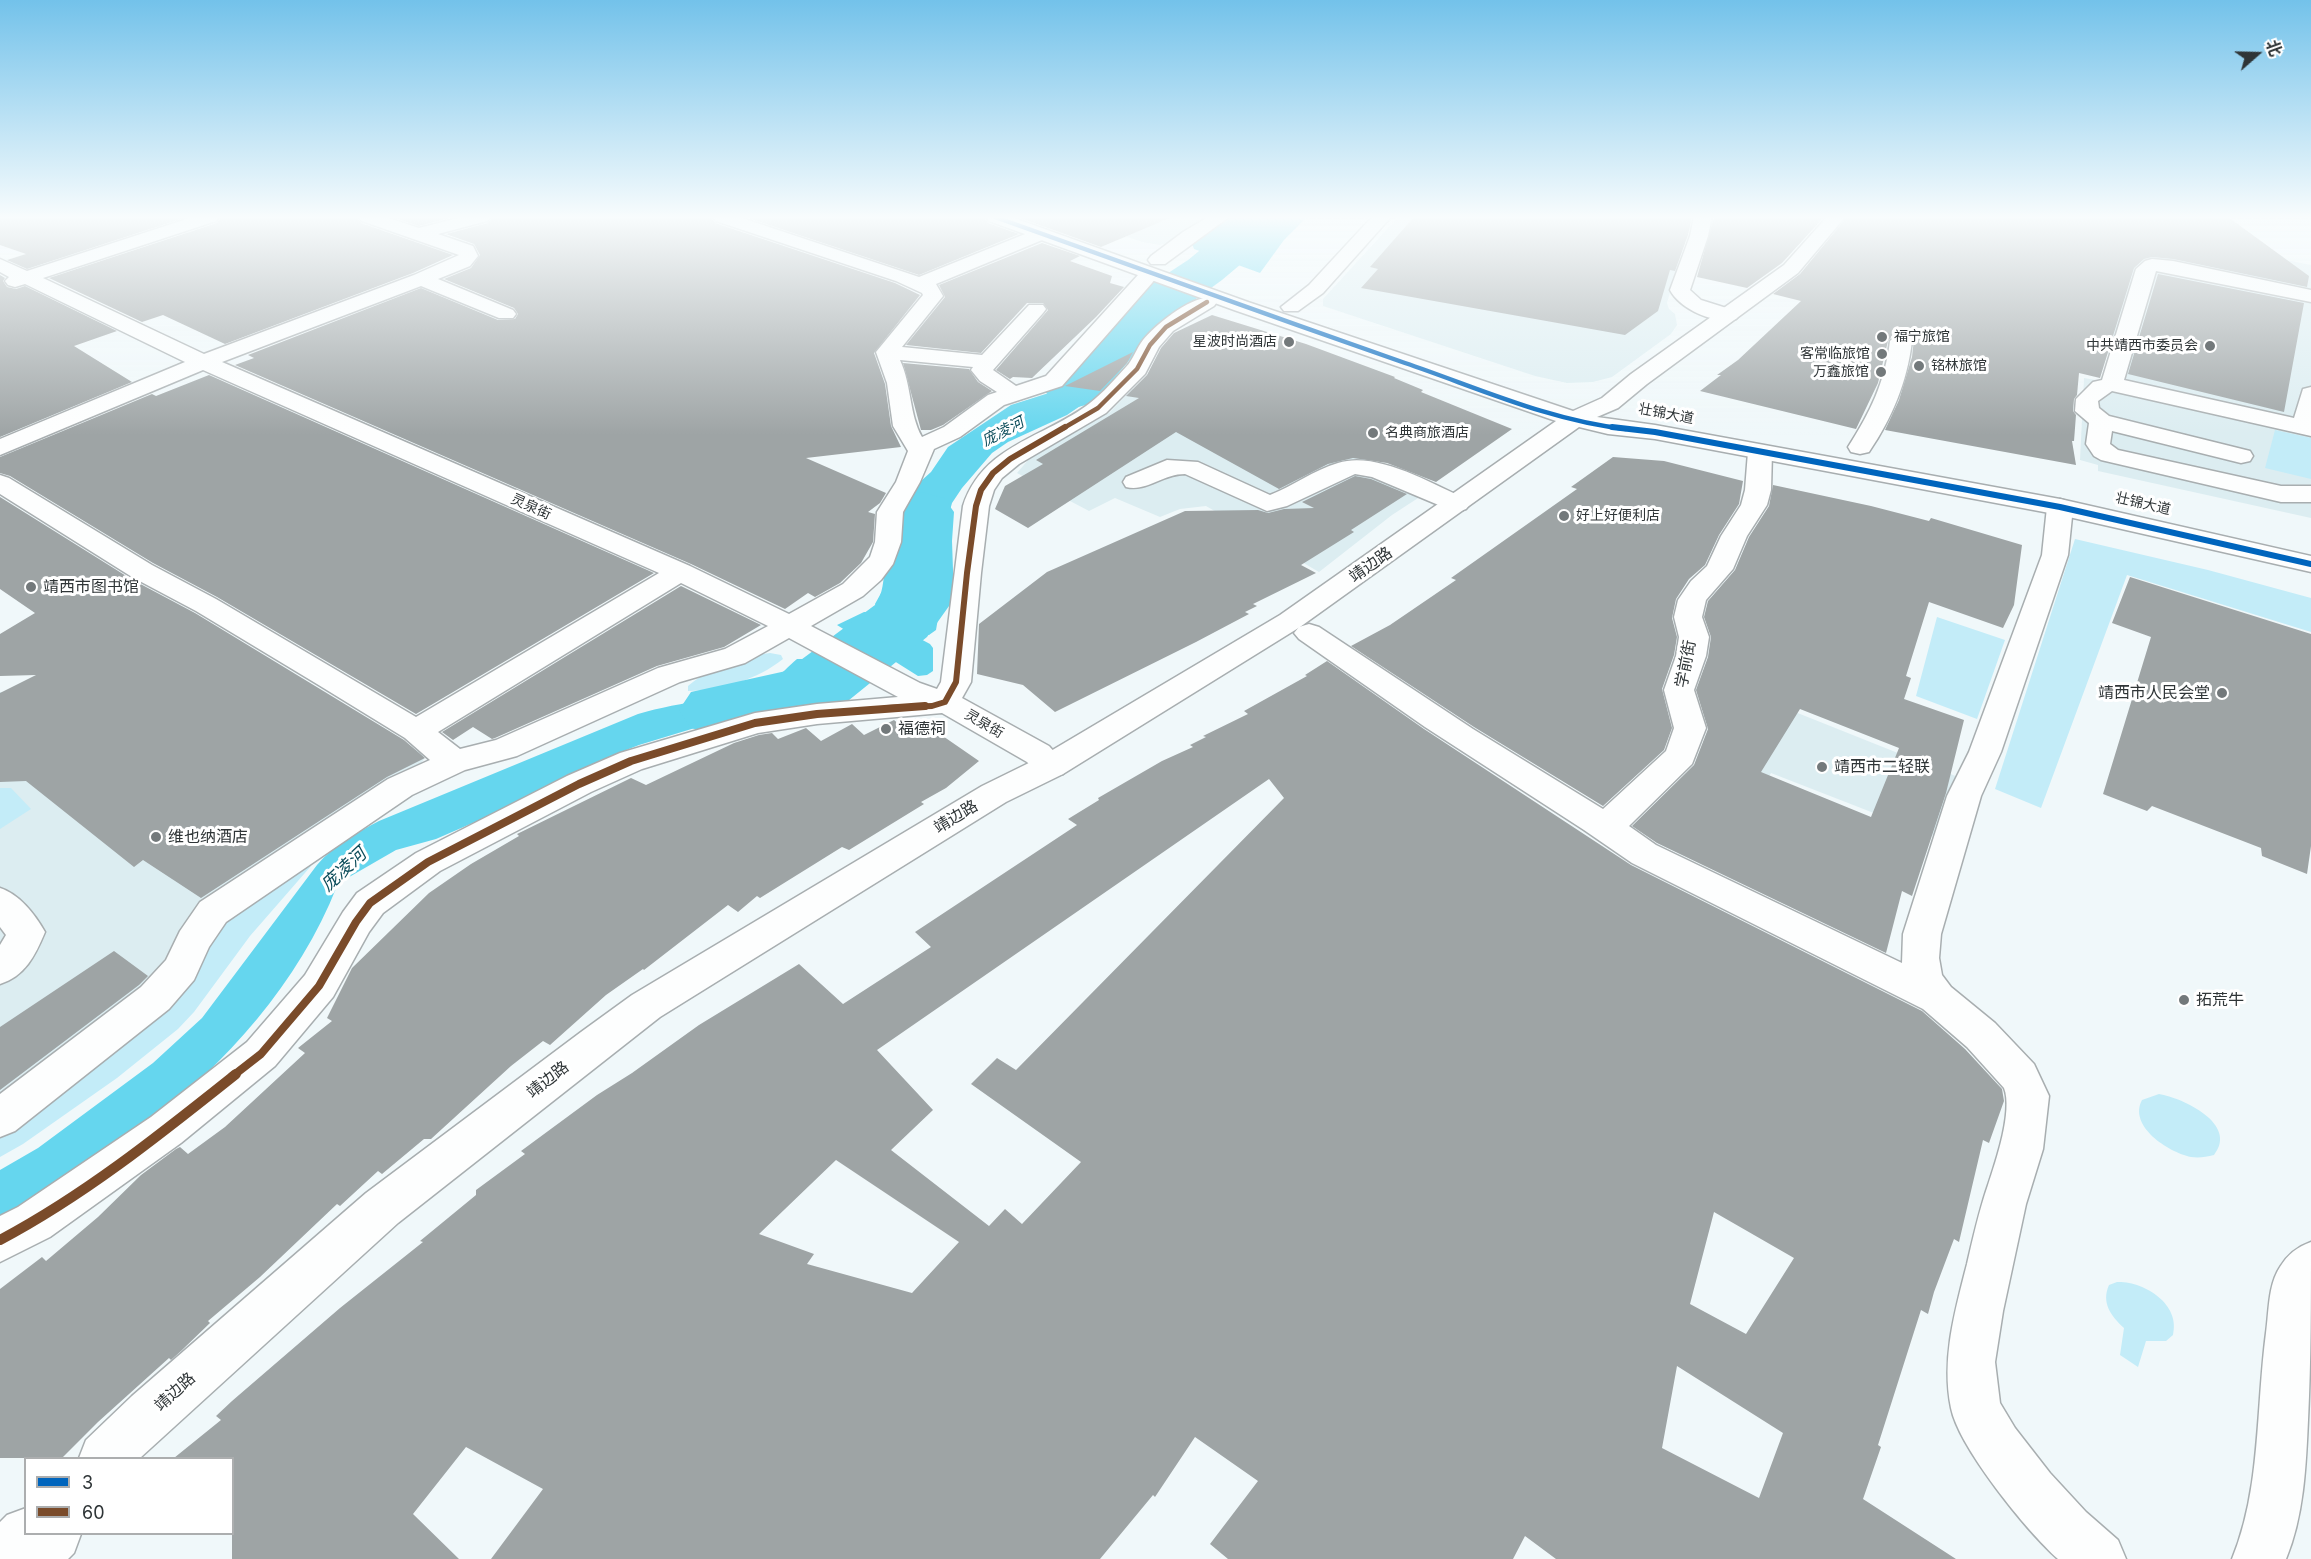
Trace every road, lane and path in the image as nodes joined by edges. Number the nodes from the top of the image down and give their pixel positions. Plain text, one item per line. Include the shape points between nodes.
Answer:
1 (50, 290) edge
2 (393, 290) edge
3 (447, 290) edge
4 (930, 290) edge
5 (1131, 290) edge
6 (1204, 290) edge
7 (1300, 290) edge
8 (1315, 290) edge
9 (1680, 290) edge
10 (1763, 290) edge
11 (1787, 290) edge
12 (2140, 290) edge
13 (2280, 290) edge
14 (1216, 294) junction
15 (2311, 296) edge
16 (1286, 305) junction
17 (1036, 309) dead end
18 (506, 314) dead end
19 (1729, 315) junction
20 (1901, 341) dead end
21 (887, 352) junction
22 (987, 362) junction
23 (203, 363) junction
24 (2112, 384) junction
25 (2311, 393) edge
26 (1011, 395) junction
27 (1619, 413) junction
28 (2256, 417) junction
29 (1574, 419) junction
30 (2101, 421) junction
31 (2307, 428) edge
32 (1860, 447) junction
33 (0, 448) edge
34 (920, 451) junction
35 (1760, 452) junction
36 (2241, 456) junction
37 (1135, 482) dead end
38 (0, 483) edge
39 (2238, 485) junction
40 (2311, 495) edge
41 (1457, 504) junction
42 (2060, 507) junction
43 (2270, 532) dead end
44 (2311, 564) edge
45 (680, 572) junction
46 (798, 630) junction
47 (1309, 633) junction
48 (945, 702) junction
49 (416, 731) junction
50 (454, 762) junction
51 (1051, 766) junction
52 (1607, 826) junction
53 (0, 902) edge
54 (0, 969) edge
55 (1937, 998) junction
56 (0, 1118) edge
57 (0, 1240) edge
58 (2311, 1264) edge
59 (105, 1457) edge
60 (132, 1457) edge
61 (24, 1535) edge
62 (53, 1535) edge
63 (0, 1559) edge
64 (29, 1559) edge
65 (2100, 1559) edge
66 (2259, 1559) edge

1 - 23 street, 灵泉街
2 - 23 street
3 - 18 street
4 - 21 street via 933,296
5 - 26 street via 1060,375 1043,386
6 - 14 street, 壮锦大道
7 - 16 street
8 - 16 street
9 - 19 street via 1690,303
10 - 19 street, 靖边路
11 - 27 street, 靖边路
12 - 24 street
13 - 15 street
14 - 16 street, 壮锦大道
14 - 29 street, 壮锦大道
14 - 48 street via 1166,327 1137,369 1098,408 1010,459 981,490 967,573 956,682
16 - 27 street, 壮锦大道
17 - 22 street
19 - 27 street, 靖边路 via 1639,379
20 - 32 street via 1892,395
21 - 22 street
21 - 34 street via 898,381 902,419
22 - 26 street via 982,373
23 - 33 street
23 - 45 street, 灵泉街
24 - 28 street
24 - 30 street via 2101,387 2087,399 2087,411
25 - 31 street
26 - 34 street via 996,400
27 - 29 street, 靖边路
27 - 32 street, 壮锦大道
27 - 35 street, 壮锦大道 via 1654,432
27 - 47 street, 靖边路 via 1563,449
28 - 31 street
28 - 36 street
29 - 41 street, 靖边路
30 - 36 street
30 - 39 street via 2098,444 2110,455
32 - 43 street, 壮锦大道
34 - 46 street via 890,512 883,558 853,590
35 - 42 street, 壮锦大道
35 - 52 street, 学前街 via 1754,505 1719,569 1692,600 1688,617 1694,637 1679,690 1690,728 1681,756
36 - 39 street
37 - 41 street via 1167,467 1189,466 1268,503 1355,467 1377,470
38 - 49 street
39 - 40 street via 2281,494
41 - 51 street, 靖边路 via 1290,621
42 - 44 street, 壮锦大道
42 - 55 street via 2055,555 1985,752 1964,796 1922,934 1920,958 1924,979
45 - 46 street, 灵泉街
45 - 49 street
46 - 48 street, 灵泉街 via 909,690
46 - 50 street via 735,656 669,675 506,748
47 - 52 street via 1416,708
47 - 60 street, 靖边路 via 728,972 625,1039 396,1221
48 - 51 street, 灵泉街 via 1038,754
48 - 57 street via 794,716 731,730 606,772 428,862 370,903 319,986 261,1054 166,1130 34,1222
49 - 50 street
50 - 56 street via 400,787 213,912 193,941 181,969 155,998
51 - 59 street, 靖边路 via 994,794 646,1006 382,1208
52 - 55 street via 1644,854
53 - 54 street via 26,932 18,951
55 - 65 street via 2002,1057 2020,1077 2028,1096 2022,1149 2004,1204 1979,1311 1971,1362 1976,1409 1997,1446 2032,1491 2067,1531
58 - 66 street via 2296,1283 2280,1466 2266,1543
61 - 63 street
62 - 64 street

